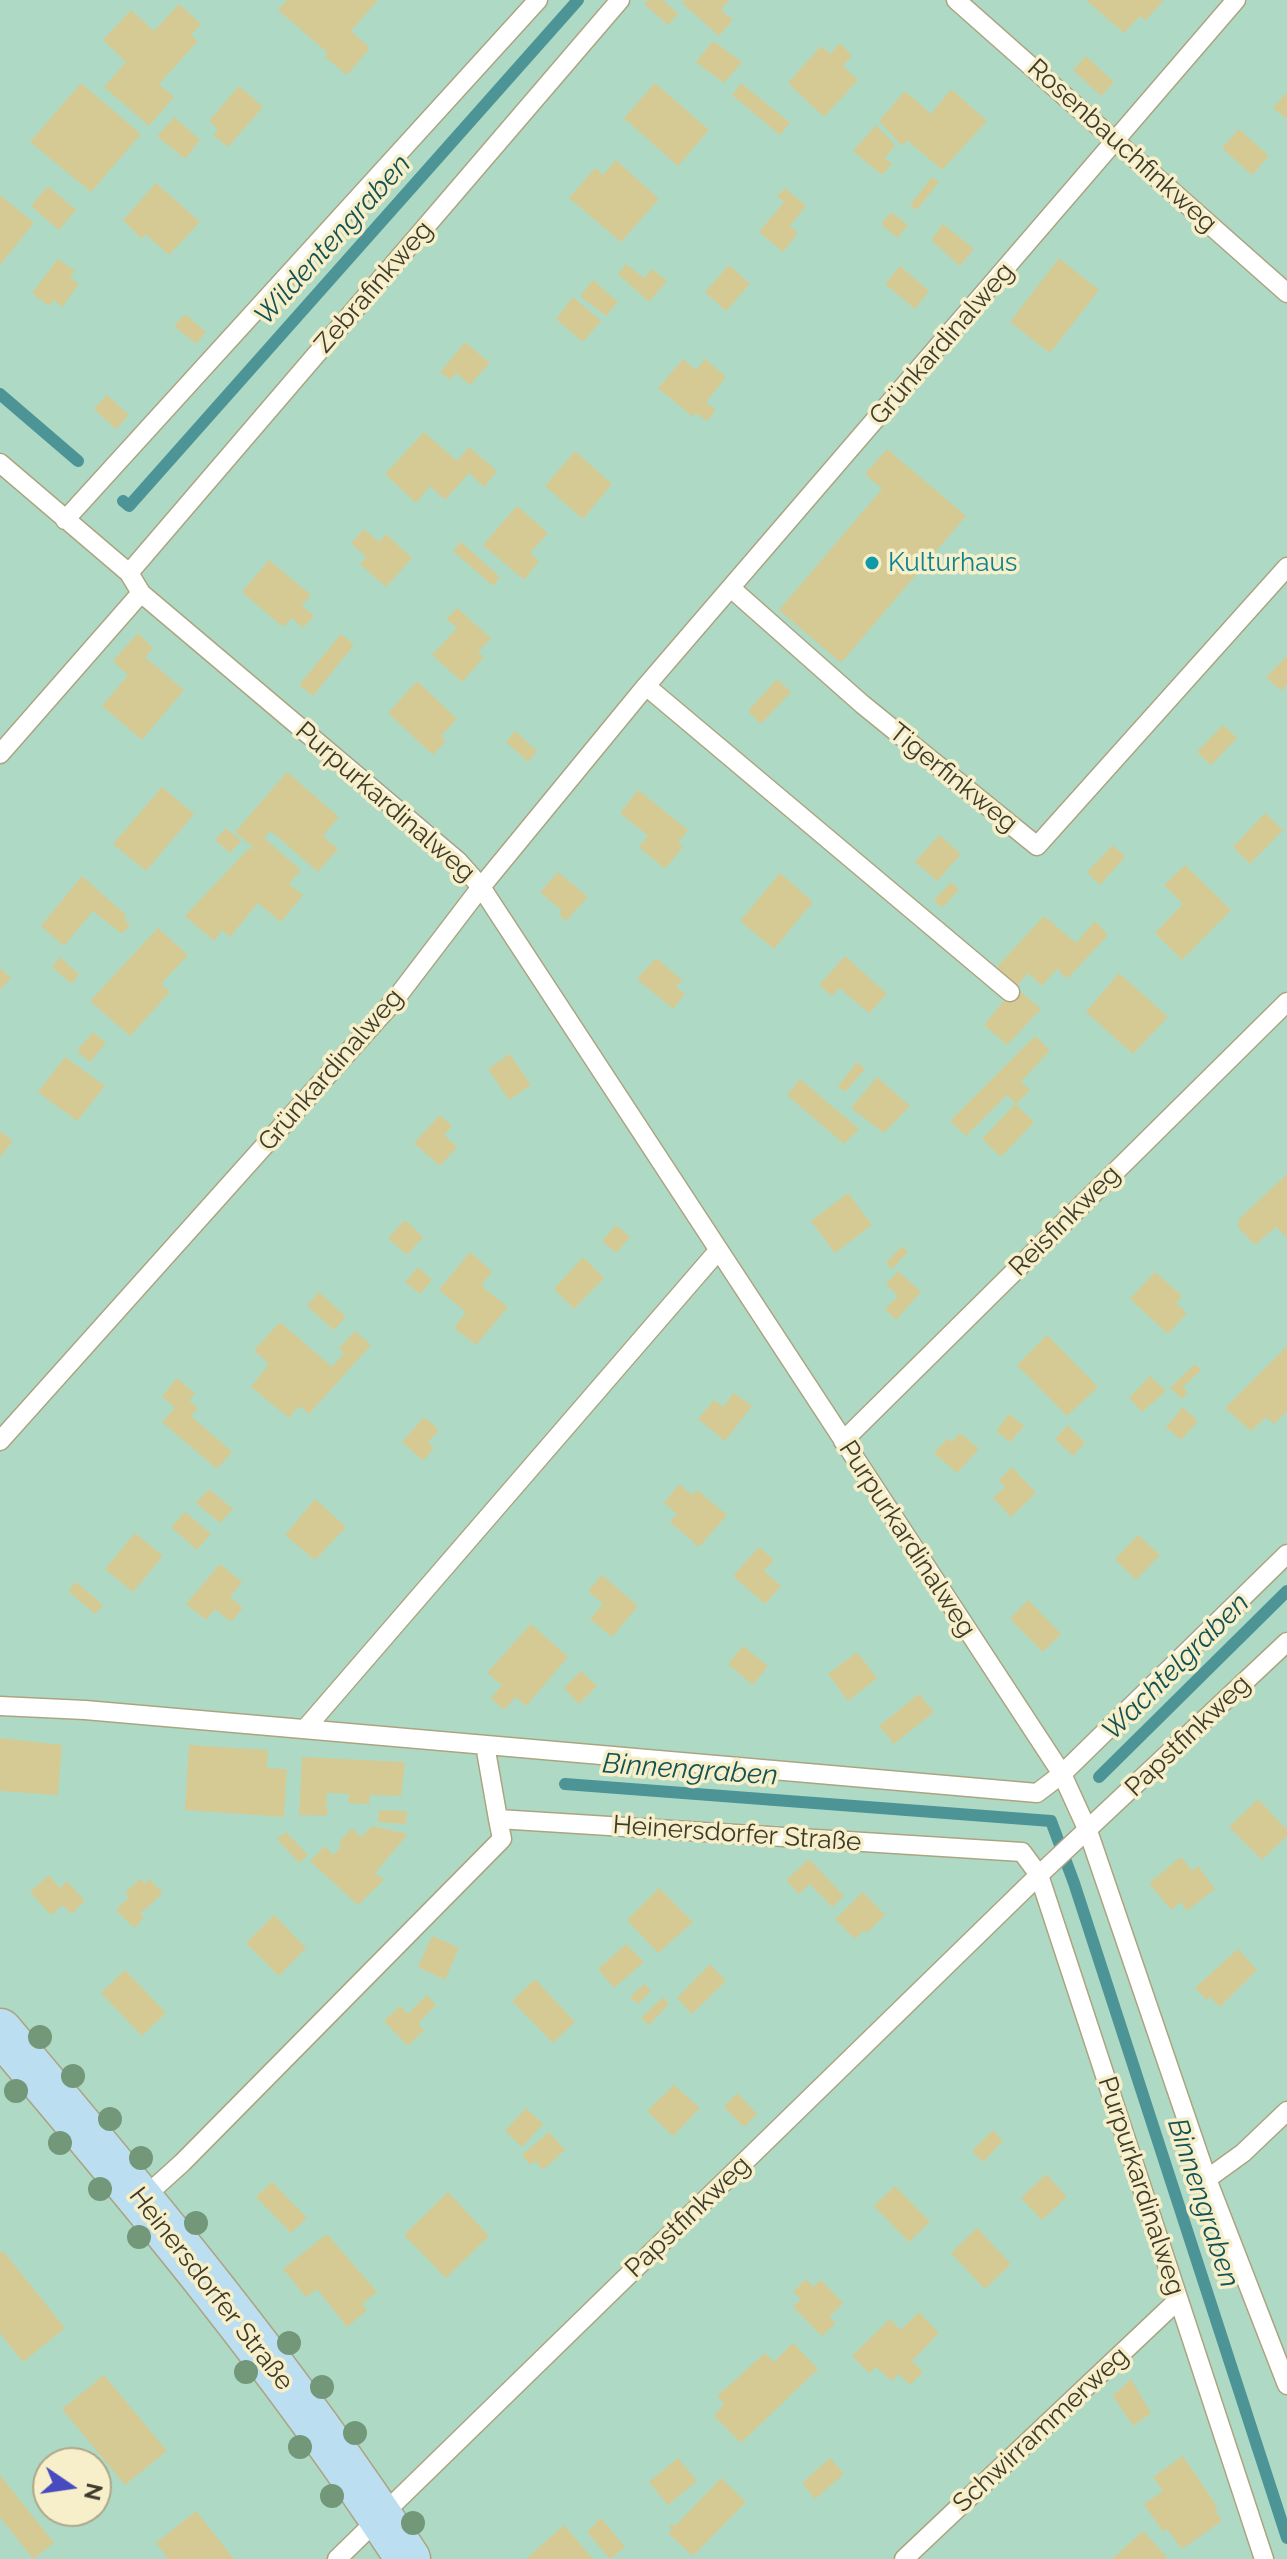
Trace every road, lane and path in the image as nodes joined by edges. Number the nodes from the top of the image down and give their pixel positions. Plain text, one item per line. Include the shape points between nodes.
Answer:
1 (538, 0) edge
2 (620, 0) edge
3 (956, 0) edge
4 (1236, 0) edge
5 (1116, 142) junction
6 (1287, 293) edge
7 (0, 463) edge
8 (65, 520) junction
9 (1287, 567) edge
10 (129, 573) junction
11 (732, 589) junction
12 (141, 593) junction
13 (646, 686) junction
14 (0, 754) edge
15 (481, 887) junction
16 (1010, 992) dead end
17 (1287, 1002) edge
18 (717, 1252) junction
19 (0, 1441) edge
20 (843, 1441) junction
21 (1287, 1554) edge
22 (1287, 1642) edge
23 (0, 1706) edge
24 (305, 1729) junction
25 (485, 1745) junction
26 (1062, 1774) junction
27 (498, 1819) junction
28 (1082, 1837) junction
29 (1039, 1875) junction
30 (0, 2031) edge
31 (1287, 2111) edge
32 (1207, 2179) junction
33 (142, 2199) junction
34 (1178, 2300) junction
35 (1287, 2385) edge
36 (381, 2517) junction
37 (337, 2559) edge
38 (408, 2559) edge
39 (904, 2559) edge
40 (1264, 2559) edge

1 - 8 lane
2 - 10 lane, Zebrafinkweg
3 - 5 lane, Rosenbauchfinkweg
4 - 5 lane, Grünkardinalweg
5 - 6 lane, Rosenbauchfinkweg
5 - 11 lane, Grünkardinalweg
7 - 8 lane, Purpurkardinalweg
8 - 10 lane, Purpurkardinalweg
9 - 11 lane, Tigerfinkweg via 1037,846 862,704
10 - 12 lane, Purpurkardinalweg
11 - 13 lane, Grünkardinalweg
12 - 14 lane
12 - 15 lane, Purpurkardinalweg via 458,861
13 - 15 lane, Grünkardinalweg
13 - 16 lane
15 - 18 lane, Purpurkardinalweg
15 - 19 lane, Grünkardinalweg via 394,1001
17 - 20 lane, Reisfinkweg
18 - 20 lane, Purpurkardinalweg
18 - 24 lane
20 - 26 lane, Purpurkardinalweg
21 - 26 lane
22 - 28 lane, Papstfinkweg
23 - 24 lane
24 - 25 lane
25 - 26 lane via 1037,1793
25 - 27 lane
26 - 28 lane, Purpurkardinalweg
27 - 29 lane, Heinersdorfer Straße via 1022,1852
27 - 33 lane via 502,1839
28 - 29 lane
28 - 32 lane, Purpurkardinalweg
29 - 34 lane, Purpurkardinalweg
29 - 36 lane, Papstfinkweg
30 - 33 main road, Heinersdorfer Straße
31 - 32 lane
32 - 35 lane, Purpurkardinalweg
33 - 36 main road, Heinersdorfer Straße via 277,2371
34 - 39 lane, Schwirrammerweg
34 - 40 lane, Purpurkardinalweg
36 - 37 lane, Papstfinkweg
36 - 38 main road, Heinersdorfer Straße

